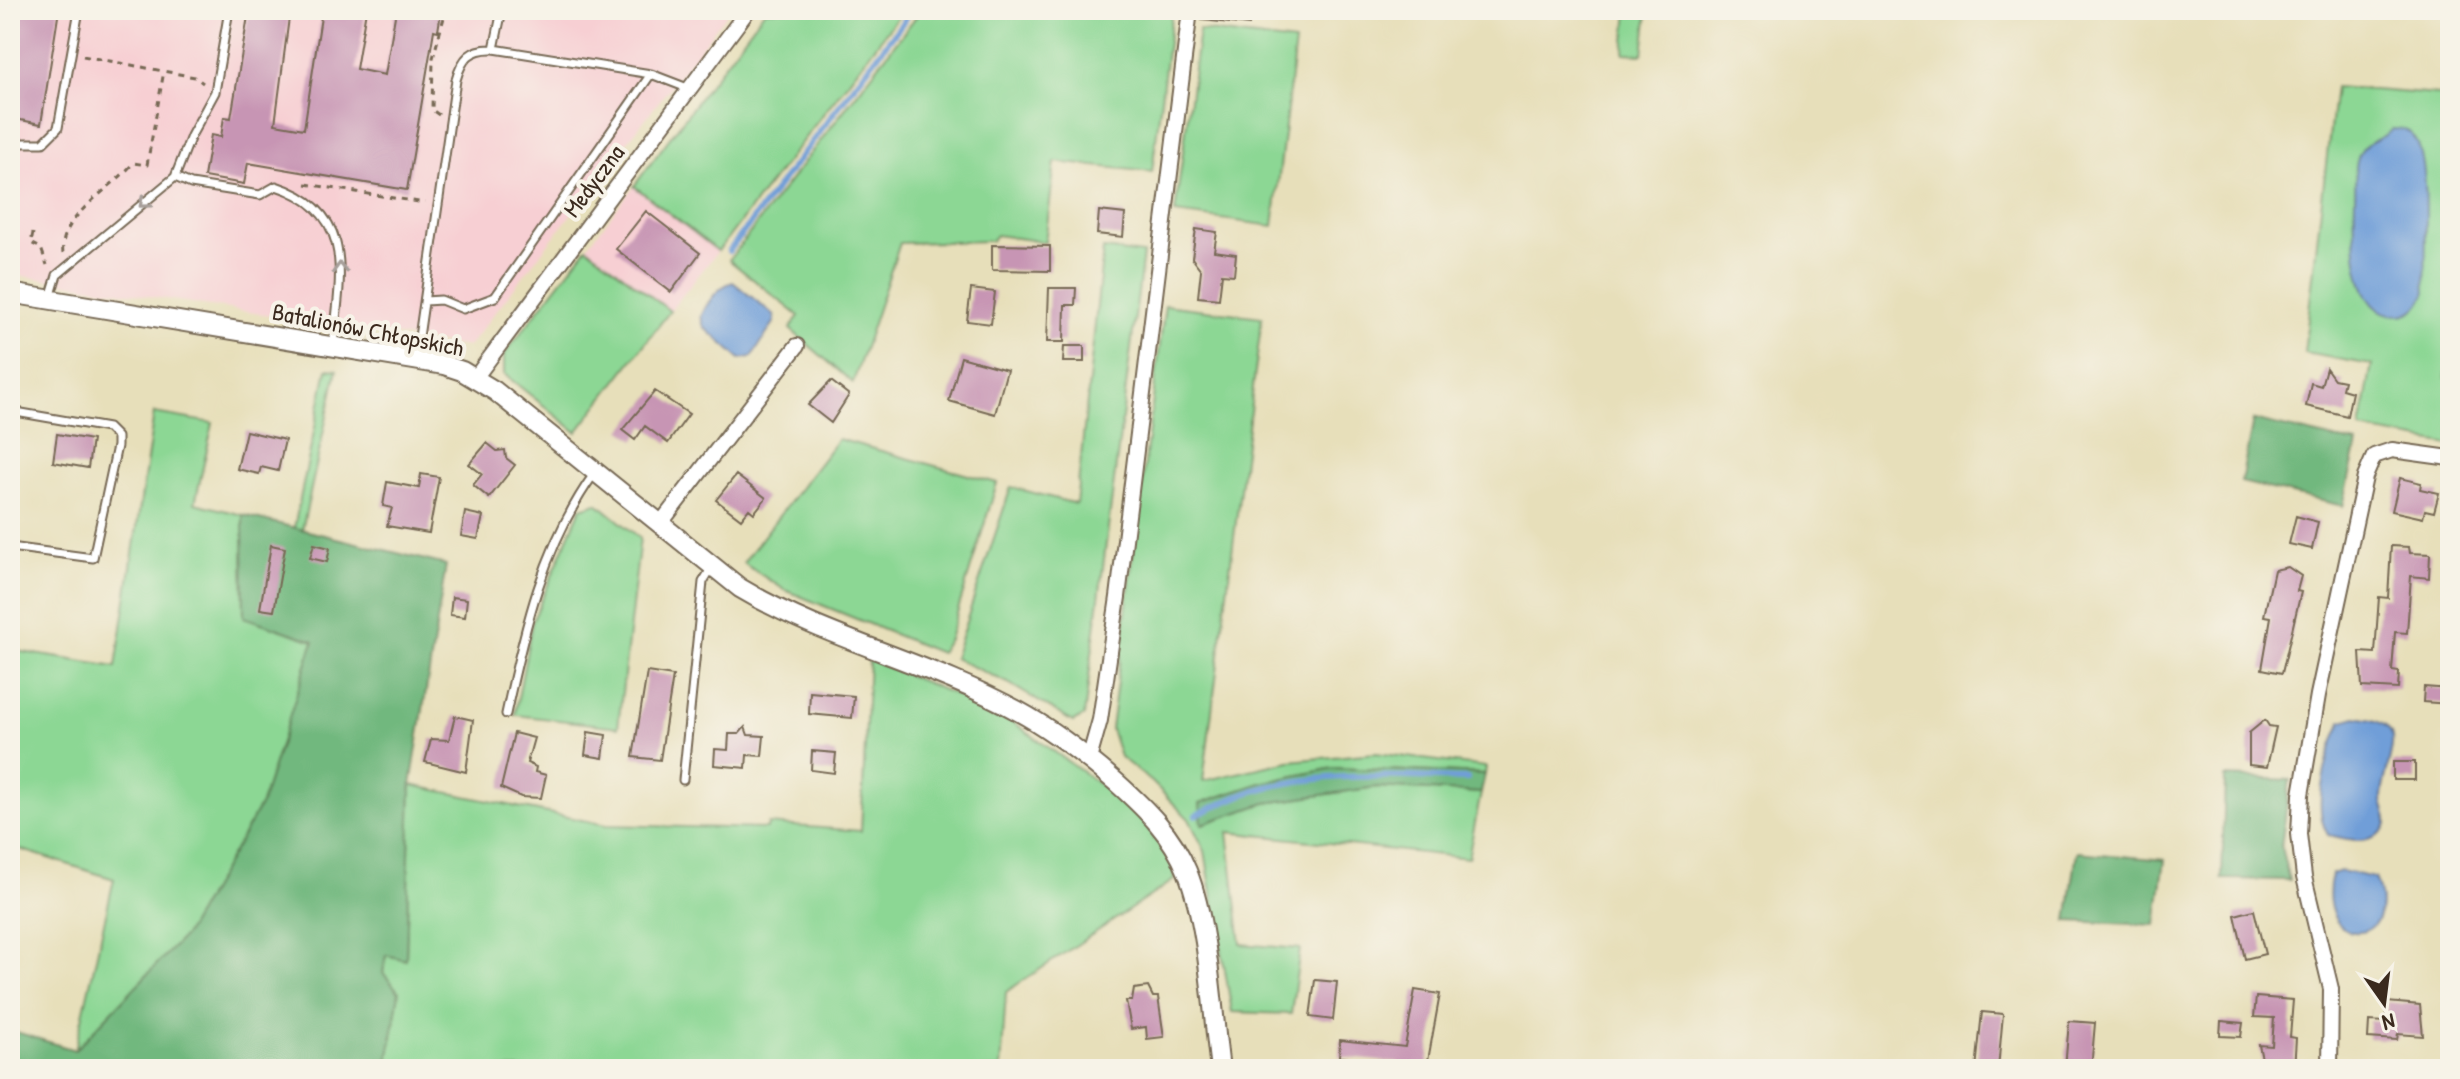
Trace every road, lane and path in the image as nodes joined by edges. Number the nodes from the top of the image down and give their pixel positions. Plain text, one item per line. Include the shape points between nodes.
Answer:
1 (79, 10) edge
2 (229, 10) edge
3 (446, 10) edge
4 (472, 10) edge
5 (502, 10) edge
6 (748, 10) edge
7 (1190, 10) edge
8 (485, 12) dead end
9 (494, 49) junction
10 (72, 54) junction
11 (164, 71) junction
12 (651, 74) junction
13 (690, 89) junction
14 (215, 92) junction
15 (439, 115) dead end
16 (10, 143) edge
17 (175, 177) junction
18 (287, 189) junction
19 (425, 203) dead end
20 (33, 233) dead end
21 (64, 257) dead end
22 (54, 264) dead end
23 (10, 293) edge
24 (50, 299) junction
25 (425, 301) junction
26 (333, 345) junction
27 (797, 346) dead end
28 (416, 361) junction
29 (475, 378) junction
30 (10, 411) edge
31 (2450, 458) edge
32 (595, 472) junction
33 (660, 524) junction
34 (10, 547) edge
35 (712, 567) junction
36 (506, 714) dead end
37 (1089, 759) junction
38 (683, 780) dead end
39 (1220, 1069) edge
40 (2330, 1069) edge

1 - 10 lane
2 - 14 lane
3 - 15 path via 433,58 432,110
4 - 8 path
5 - 9 lane
6 - 13 street, Medyczna
7 - 37 street via 1118,597
9 - 12 lane
9 - 25 lane via 473,51 460,68
10 - 11 path
10 - 16 lane via 61,118 52,138 32,146
11 - 14 path via 195,77
11 - 21 path via 147,165 133,163 76,218 65,234
12 - 13 lane
12 - 25 lane via 495,297 463,309 441,300
13 - 29 street, Medyczna
14 - 17 lane
17 - 18 lane via 260,195 276,186
17 -> 24 lane via 57,275
18 - 19 path via 292,181
26 -> 18 lane via 342,268 337,240 302,194
20 - 22 path via 31,243 41,248 45,268
23 - 24 street, Batalionów Chłopskich
24 - 26 street, Batalionów Chłopskich
25 - 28 lane
26 - 28 street, Batalionów Chłopskich
27 - 33 street
28 - 29 street, Batalionów Chłopskich
29 - 32 street, Batalionów Chłopskich
30 - 34 lane via 108,428 117,437 93,558
31 - 40 street via 2392,450 2382,451 2369,465 2323,666 2299,834 2331,989
32 - 33 street, Batalionów Chłopskich
32 - 36 lane via 574,504 532,602
33 - 35 street, Batalionów Chłopskich
35 - 37 street, Batalionów Chłopskich via 784,611 1018,711
35 - 38 lane via 703,582
37 - 39 street, Batalionów Chłopskich via 1158,821 1188,873 1196,897

